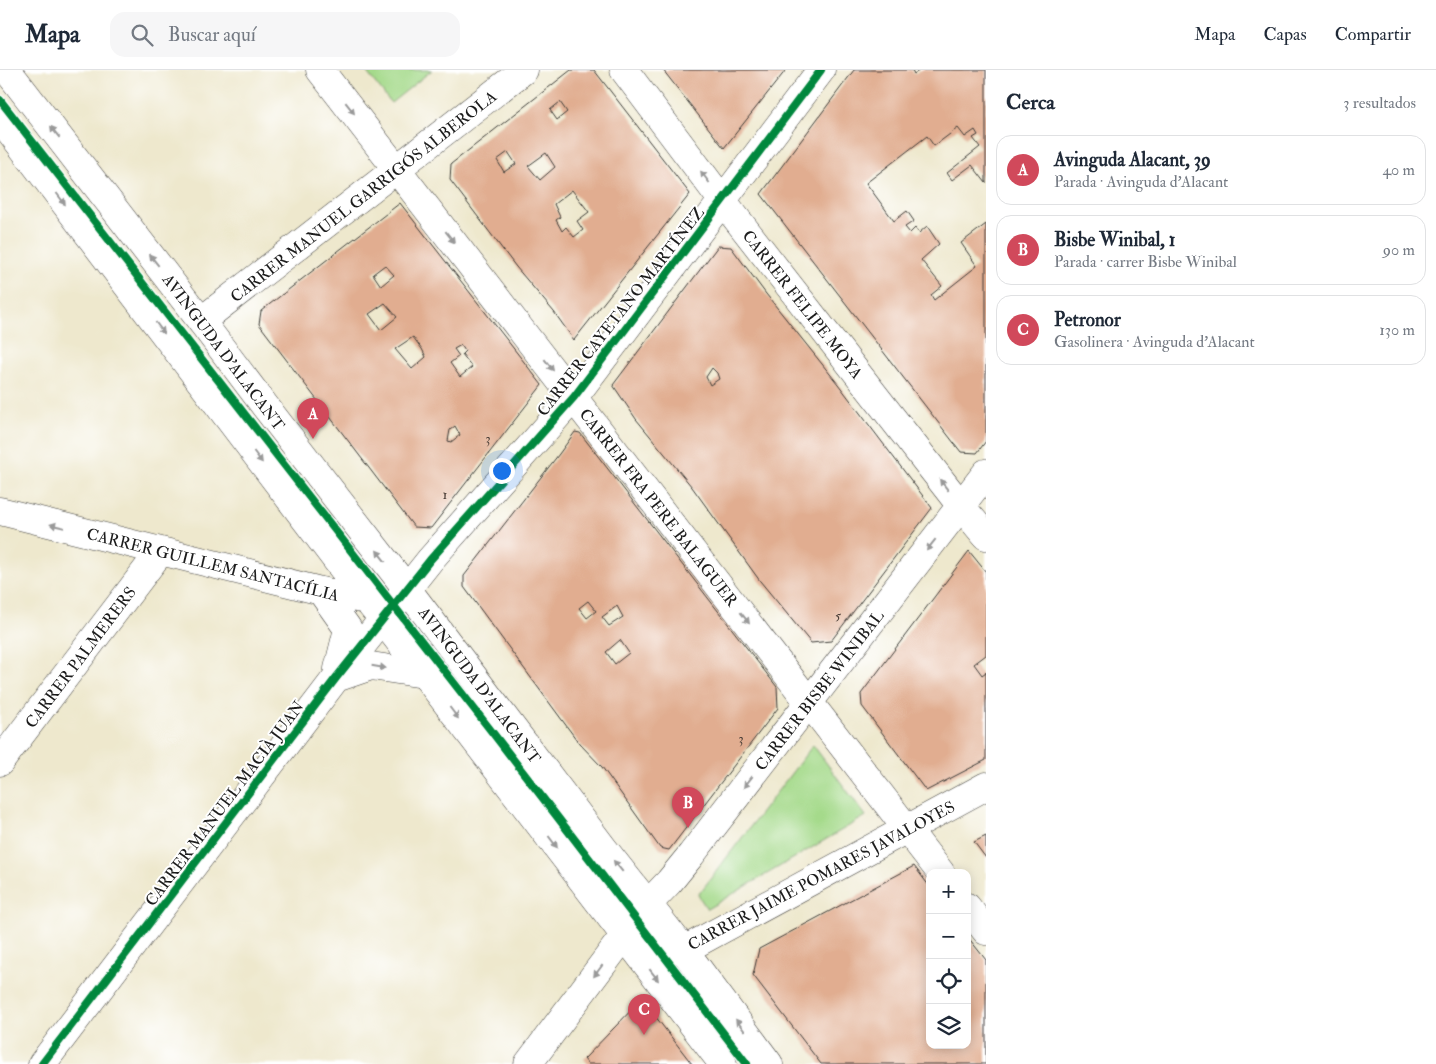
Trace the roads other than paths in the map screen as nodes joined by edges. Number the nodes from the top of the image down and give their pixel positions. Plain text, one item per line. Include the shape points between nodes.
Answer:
1 (7, 70) edge
2 (320, 70) edge
3 (524, 70) edge
4 (624, 70) edge
5 (821, 70) edge
6 (0, 118) edge
7 (398, 169) junction
8 (722, 200) junction
9 (201, 321) junction
10 (574, 397) junction
11 (986, 473) edge
12 (961, 506) junction
13 (0, 511) edge
14 (986, 536) edge
15 (160, 552) junction
16 (430, 560) joint
17 (321, 591) junction
18 (388, 604) junction
19 (424, 674) junction
20 (336, 678) junction
21 (810, 702) junction
22 (0, 762) edge
23 (986, 786) edge
24 (907, 828) junction
25 (938, 869) edge
26 (648, 904) junction
27 (971, 912) edge
28 (986, 931) edge
29 (624, 936) junction
30 (684, 950) junction
31 (42, 1064) edge
32 (528, 1064) edge
33 (723, 1064) edge
34 (769, 1064) edge

9 -> 1 street, AVINGUDA D'ALACANT
2 -> 7 street, CARRER FRA PERE BALAGUER
3 - 7 street, CARRER MANUEL GARRIGÓS ALBEROLA
8 -> 4 street, CARRER FELIPE MOYA
5 - 8 street, CARRER CAYETANO MARTÍNEZ
6 -> 18 street, AVINGUDA D'ALACANT
7 - 9 street, CARRER MANUEL GARRIGÓS ALBEROLA
7 -> 10 street, CARRER FRA PERE BALAGUER
8 - 10 street, CARRER CAYETANO MARTÍNEZ
12 -> 8 street, CARRER FELIPE MOYA
18 -> 9 street, AVINGUDA D'ALACANT via 265,406
10 - 16 street, CARRER CAYETANO MARTÍNEZ
10 -> 21 street, CARRER FRA PERE BALAGUER
11 - 12 street, CARRER BISBE WINIBAL
12 - 14 street, CARRER FELIPE MOYA
12 -> 21 street, CARRER BISBE WINIBAL
15 -> 13 street, CARRER GUILLEM SANTACÍLIA
15 - 17 street, CARRER GUILLEM SANTACÍLIA
15 - 22 street, CARRER PALMERERS
16 - 18 street, CARRER MANUEL MACIÀ JUAN
17 - 18 street, CARRER GUILLEM SANTACÍLIA
17 - 20 street, CARRER MANUEL MACIÀ JUAN via 348,629
18 - 19 street, AVINGUDA D'ALACANT
18 - 20 street, CARRER MANUEL MACIÀ JUAN
26 -> 18 street, AVINGUDA D'ALACANT via 427,615
20 -> 19 street via 371,666
19 -> 29 street, AVINGUDA D'ALACANT
20 - 31 street, CARRER MANUEL MACIÀ JUAN
21 - 24 street, CARRER FRA PERE BALAGUER
21 -> 26 street, CARRER BISBE WINIBAL via 670,882
23 - 24 street, CARRER JAIME POMARES JAVALOYES
24 - 25 street, CARRER FRA PERE BALAGUER
24 - 30 street, CARRER JAIME POMARES JAVALOYES
26 - 29 street, CARRER BISBE WINIBAL
26 - 30 street, AVINGUDA D'ALACANT
27 - 28 street
29 - 30 street, CARRER JAIME POMARES JAVALOYES
29 -> 32 street, CARRER BISBE WINIBAL
29 -> 33 street, AVINGUDA D'ALACANT
34 -> 30 street, AVINGUDA D'ALACANT

